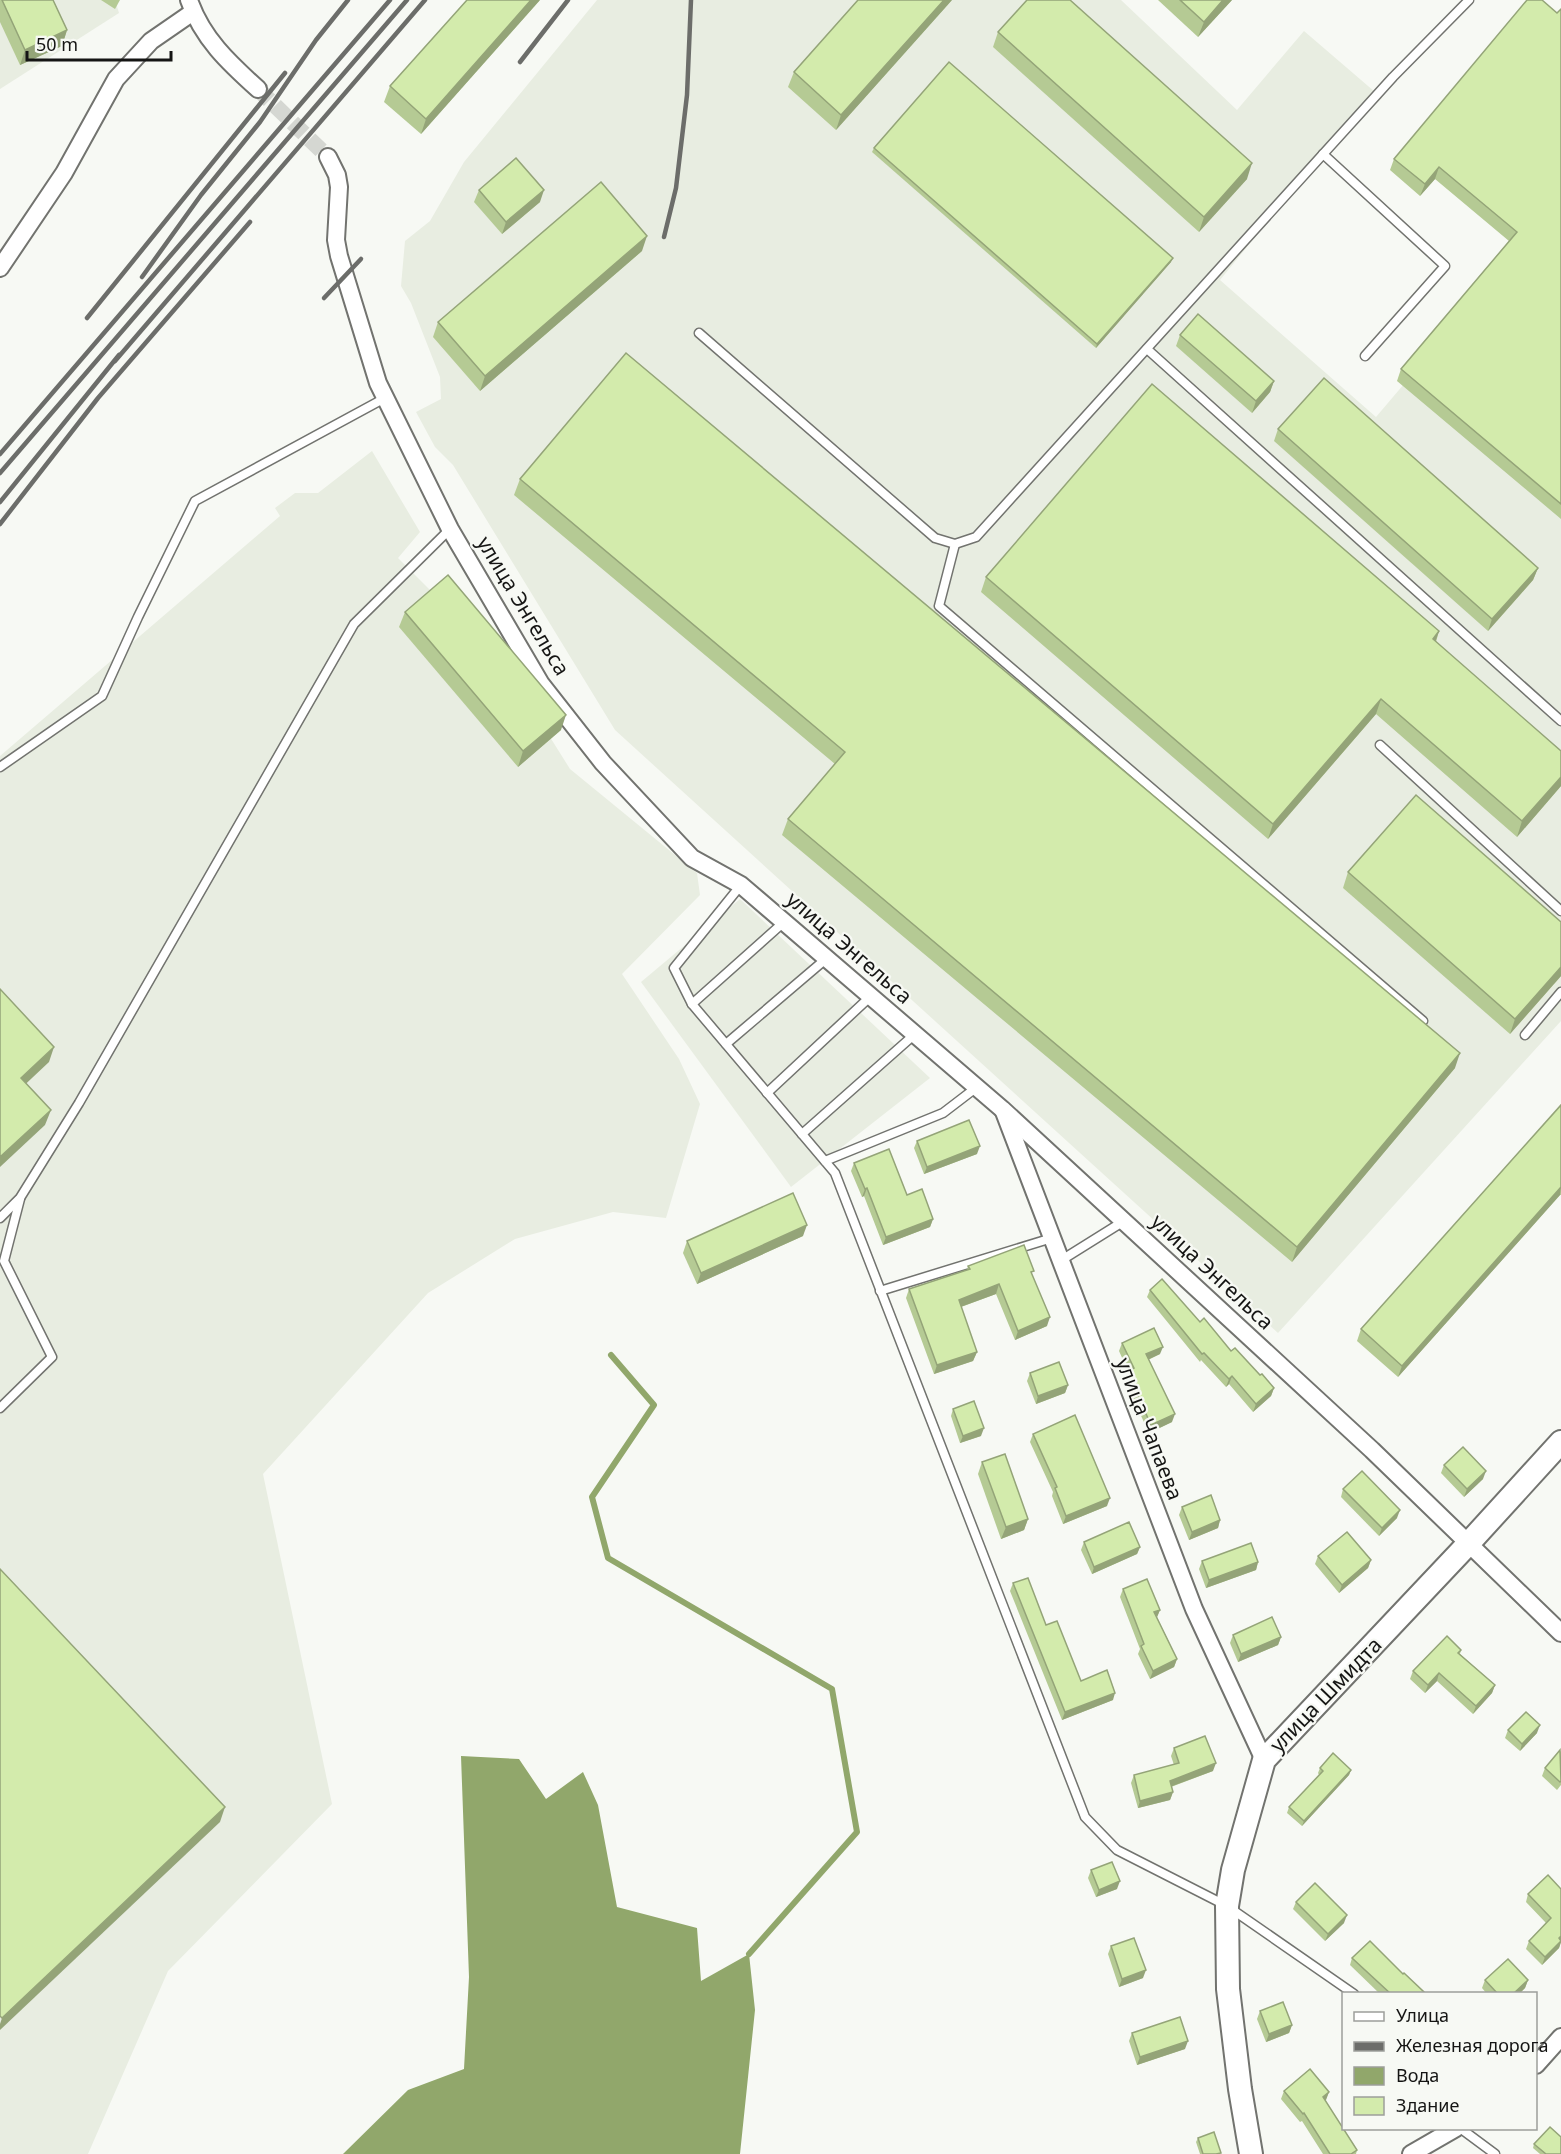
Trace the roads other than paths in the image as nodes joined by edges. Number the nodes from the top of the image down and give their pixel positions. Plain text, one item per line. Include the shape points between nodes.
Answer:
1 (1469, 0) edge
2 (191, 6) edge
3 (258, 89) tunnel mouth
4 (1323, 154) junction
5 (328, 157) tunnel mouth
6 (0, 268) edge
7 (699, 333) dead end
8 (1147, 349) junction
9 (1365, 356) dead end
10 (385, 398) junction
11 (450, 529) junction
12 (955, 544) junction
13 (1561, 721) edge
14 (1380, 745) dead end
15 (0, 767) edge
16 (741, 885) junction
17 (1561, 911) edge
18 (784, 922) junction
19 (826, 958) junction
20 (1561, 992) edge
21 (871, 996) junction
22 (692, 1004) junction
23 (1430, 1028) edge
24 (915, 1034) junction
25 (1525, 1035) dead end
26 (726, 1044) junction
27 (977, 1087) junction
28 (767, 1093) junction
29 (1002, 1109) junction
30 (802, 1134) junction
31 (825, 1161) junction
32 (20, 1198) junction
33 (0, 1218) edge
34 (1124, 1221) junction
35 (1052, 1238) junction
36 (1060, 1261) junction
37 (880, 1290) junction
38 (0, 1408) edge
39 (1561, 1442) edge
40 (1468, 1545) junction
41 (1561, 1633) edge
42 (1264, 1760) junction
43 (1227, 1906) junction
44 (1351, 1992) edge
45 (1561, 2037) edge
46 (1537, 2064) edge
47 (1454, 2130) edge
48 (1461, 2130) edge
49 (1251, 2154) edge
50 (1411, 2154) edge
51 (1495, 2154) edge

1 - 4 lane
2 - 3 street via 213,45
2 - 6 street via 116,79 64,173
4 - 8 lane
4 - 9 lane via 1445,266
5 - 10 street, улица Энгельса via 339,187 339,256
7 - 12 lane via 935,538
8 - 12 lane via 976,537
8 - 13 lane
10 - 11 street, улица Энгельса
10 - 15 lane via 195,501 102,696
11 - 16 street, улица Энгельса via 541,684 603,763 692,858
11 - 32 lane via 354,624 79,1103
12 - 23 lane via 939,606
14 - 17 lane
16 - 18 street, улица Энгельса
16 - 22 lane via 675,968
18 - 19 street, улица Энгельса
18 - 22 lane
19 - 21 street, улица Энгельса
19 - 26 lane
20 - 25 lane
21 - 24 street, улица Энгельса
21 - 28 lane
22 - 26 lane
24 - 27 street, улица Энгельса
24 - 30 lane
26 - 28 lane
27 - 29 street, улица Энгельса
27 - 31 lane via 942,1113
28 - 30 lane
29 - 34 street, улица Энгельса
29 - 35 street, улица Чапаева
30 - 31 lane
31 - 37 lane via 835,1173
32 - 33 lane
32 - 38 lane via 4,1261 52,1357
34 - 36 lane
34 - 40 street, улица Энгельса via 1372,1450
35 - 36 street, улица Чапаева
35 - 37 lane
36 - 42 street, улица Чапаева via 1194,1609
37 - 43 lane via 1085,1817 1118,1850
39 - 40 main road, улица Шмидта
40 - 41 street, улица Энгельса
40 - 42 main road, улица Шмидта
42 - 43 main road, улица Шмидта via 1233,1870
43 - 44 lane
43 - 49 main road, улица Шмидта via 1228,1989
45 - 46 street
47 - 50 street
48 - 51 lane

